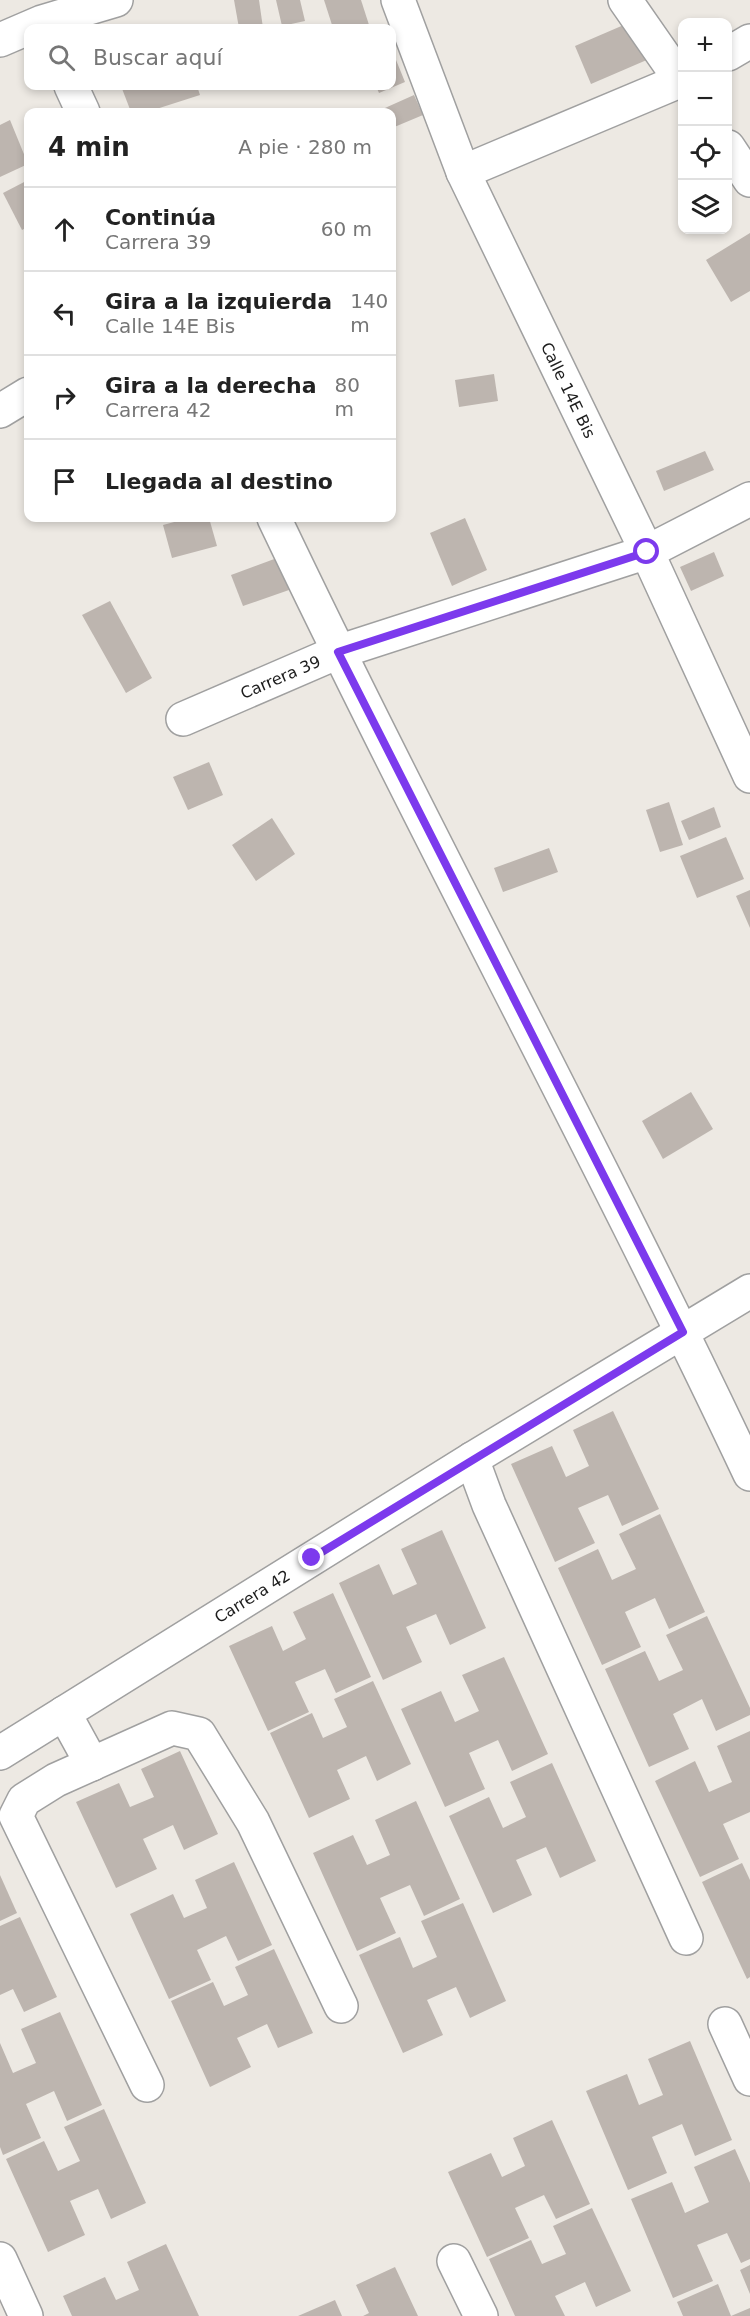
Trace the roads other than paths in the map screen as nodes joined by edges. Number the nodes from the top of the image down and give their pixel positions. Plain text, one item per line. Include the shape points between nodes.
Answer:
1 (116, 0) edge
2 (398, 0) edge
3 (625, 0) edge
4 (39, 17) edge
5 (24, 26) edge
6 (0, 40) edge
7 (750, 41) edge
8 (732, 52) edge
9 (678, 75) edge
10 (678, 83) edge
11 (73, 90) edge
12 (81, 108) edge
13 (732, 153) edge
14 (463, 172) junction
15 (750, 180) edge
16 (24, 396) edge
17 (0, 411) edge
18 (750, 499) edge
19 (276, 522) edge
20 (647, 552) junction
21 (338, 652) junction
22 (183, 719) dead end
23 (750, 776) edge
24 (750, 1291) edge
25 (683, 1332) junction
26 (472, 1459) junction
27 (750, 1474) edge
28 (64, 1713) junction
29 (0, 1753) edge
30 (92, 1764) junction
31 (686, 1938) dead end
32 (341, 2006) dead end
33 (725, 2024) dead end
34 (750, 2079) edge
35 (147, 2085) dead end
36 (0, 2259) edge
37 (454, 2261) dead end
38 (26, 2316) edge
39 (481, 2316) edge

1 - 4 street
2 - 14 street, Calle 14E Bis
3 - 9 street
5 - 6 street
7 - 8 street
10 - 14 street
11 - 12 street
13 - 15 street
14 - 20 street, Calle 14E Bis
16 - 17 street
18 - 20 street, Carrera 39
19 - 21 street
20 - 21 street, Carrera 39
20 - 23 street, Calle 14E Bis
21 - 22 street, Carrera 39
21 - 25 street
24 - 25 street, Carrera 42
25 - 26 street, Carrera 42
25 - 27 street
26 - 28 street, Carrera 42
26 - 31 street via 489,1505
28 - 29 street, Carrera 42
28 - 30 street
30 - 32 street via 172,1728 199,1734 253,1822
30 - 35 street via 24,1800 16,1816
33 - 34 street
36 - 38 street
37 - 39 street

